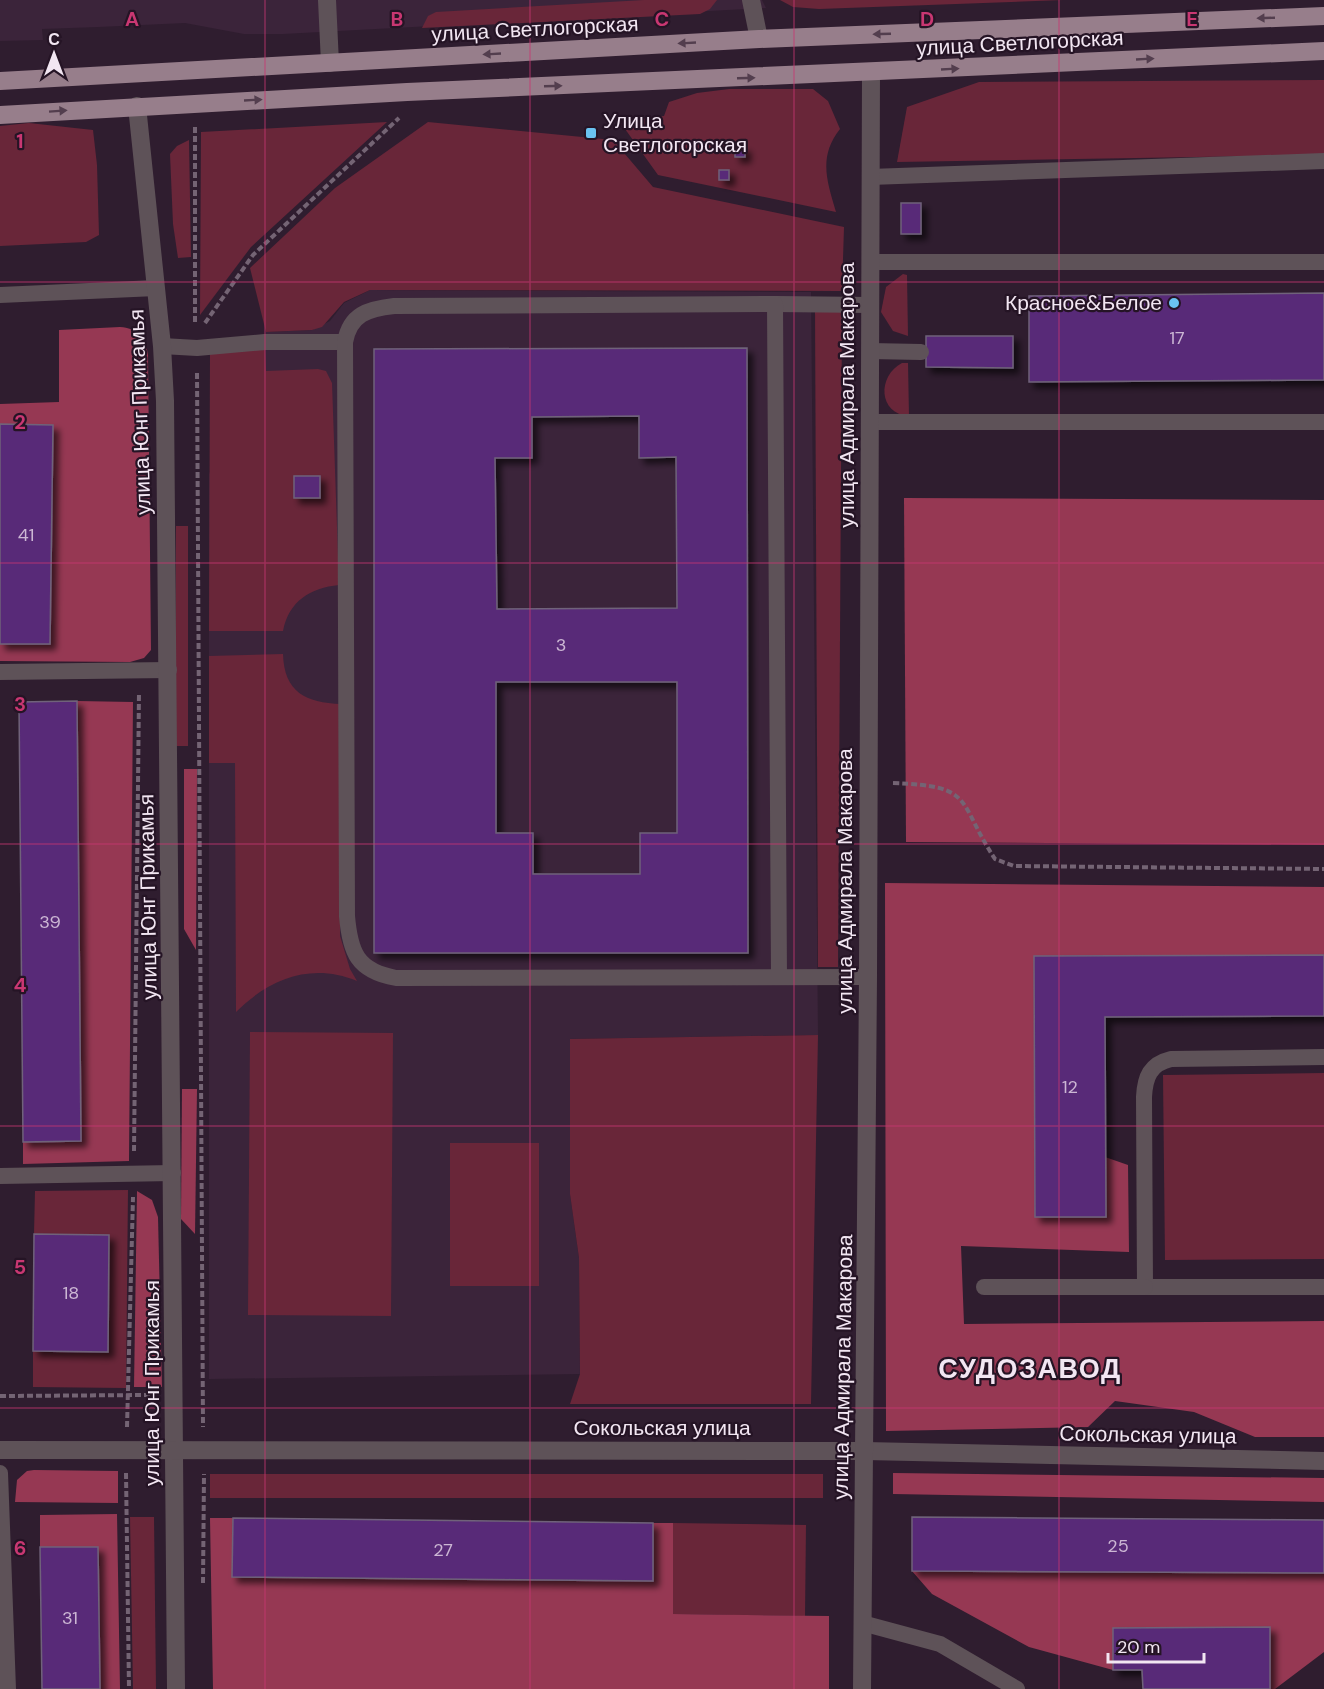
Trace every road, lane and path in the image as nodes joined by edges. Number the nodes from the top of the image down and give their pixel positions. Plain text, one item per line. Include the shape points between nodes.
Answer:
1 (327, 0) edge
2 (751, 0) edge
3 (1324, 16) edge
4 (759, 39) junction
5 (1324, 51) edge
6 (330, 63) junction
7 (871, 73) junction
8 (0, 81) edge
9 (137, 106) junction
10 (0, 115) edge
11 (399, 117) dead end
12 (207, 126) dead end
13 (1324, 161) edge
14 (870, 177) junction
15 (870, 262) junction
16 (1324, 262) edge
17 (156, 288) junction
18 (0, 295) edge
19 (776, 304) junction
20 (870, 305) junction
21 (196, 342) junction
22 (345, 342) junction
23 (162, 346) junction
24 (870, 351) junction
25 (921, 352) dead end
26 (1324, 422) edge
27 (869, 423) junction
28 (169, 670) junction
29 (0, 672) edge
30 (868, 782) junction
31 (1324, 869) edge
32 (779, 977) junction
33 (868, 977) junction
34 (1324, 1057) edge
35 (173, 1173) junction
36 (0, 1176) edge
37 (984, 1287) dead end
38 (1144, 1287) junction
39 (1324, 1287) edge
40 (175, 1395) junction
41 (202, 1395) junction
42 (0, 1396) edge
43 (0, 1450) edge
44 (176, 1450) junction
45 (204, 1450) junction
46 (865, 1451) junction
47 (1324, 1461) edge
48 (0, 1473) edge
49 (203, 1586) dead end
50 (862, 1623) junction
51 (8, 1689) edge
52 (176, 1689) edge
53 (862, 1689) edge
54 (1017, 1689) edge

1 - 6 street
2 - 4 street
3 -> 4 main road, улица Светлогорская
4 -> 6 main road, улица Светлогорская
7 -> 5 main road, улица Светлогорская
6 - 8 main road, улица Светлогорская
9 -> 7 main road, улица Светлогорская
7 - 14 street, улица Адмирала Макарова
10 -> 9 main road, улица Светлогорская
9 - 17 street, улица Юнг Прикамья
11 - 21 path via 253,255
12 - 21 path via 195,127
13 - 14 lane
14 - 15 street, улица Адмирала Макарова
15 - 16 lane
15 - 20 street, улица Адмирала Макарова
17 - 18 lane
17 - 23 street, улица Юнг Прикамья
19 - 20 lane
19 - 22 lane via 394,306 358,315 347,330
19 - 32 lane
20 - 24 street, улица Адмирала Макарова
21 - 22 lane
21 - 23 lane
21 - 41 path
22 - 32 lane via 347,916 353,949 361,962 381,975 396,978
23 - 28 street, улица Юнг Прикамья
24 - 25 lane
24 - 27 street, улица Адмирала Макарова
26 - 27 lane
27 - 30 street, улица Адмирала Макарова
28 - 29 lane
28 - 35 street, улица Юнг Прикамья
30 - 31 path via 927,784 947,789 966,803 996,859 1014,866
30 - 33 street, улица Адмирала Макарова
32 - 33 lane
33 - 46 street, улица Адмирала Макарова
34 - 38 lane via 1186,1058 1159,1062 1150,1070 1144,1097
35 - 36 lane
35 - 40 street, улица Юнг Прикамья
37 - 38 lane
38 - 39 lane
40 - 41 path
40 - 42 path
40 - 44 street, улица Юнг Прикамья
41 - 45 path
43 - 44 street, Сокольская улица
44 - 45 street, Сокольская улица
44 - 52 street, улица Юнг Прикамья
45 - 46 street, Сокольская улица
45 - 49 path
46 - 47 street, Сокольская улица
46 - 50 street, улица Адмирала Макарова
48 - 51 lane
50 - 53 street, улица Адмирала Макарова
50 - 54 lane via 940,1644

